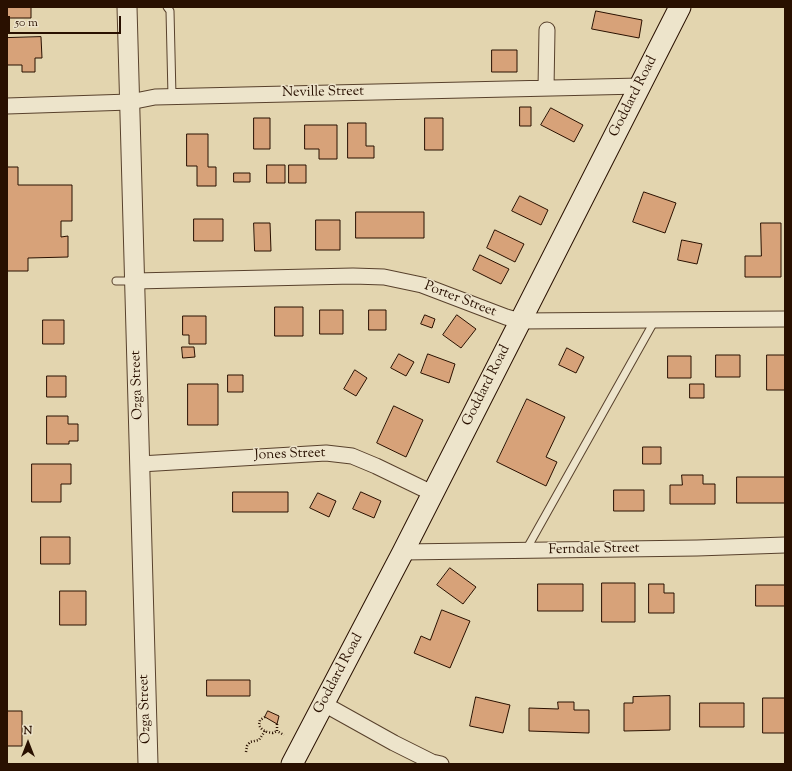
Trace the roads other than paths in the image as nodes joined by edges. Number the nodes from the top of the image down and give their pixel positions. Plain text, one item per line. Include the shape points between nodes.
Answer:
1 (127, 7) edge
2 (167, 7) edge
3 (680, 7) edge
4 (547, 30) dead end
5 (640, 86) junction
6 (546, 88) junction
7 (172, 96) junction
8 (130, 102) junction
9 (7, 106) edge
10 (116, 281) dead end
11 (135, 281) junction
12 (785, 319) edge
13 (655, 320) junction
14 (520, 321) junction
15 (140, 464) junction
16 (432, 493) junction
17 (785, 545) edge
18 (526, 551) junction
19 (402, 552) junction
20 (324, 704) junction
21 (148, 764) edge
22 (292, 764) edge
23 (441, 764) edge

1 - 8 street, Ozga Street
2 - 7 lane via 170,11
3 - 5 main road, Goddard Road
4 - 6 street
5 - 6 street, Neville Street
5 - 14 main road, Goddard Road
6 - 7 street, Neville Street
7 - 8 street, Neville Street
8 - 9 street, Neville Street
8 - 11 street, Ozga Street
10 - 11 lane
11 - 14 street, Porter Street via 384,277 422,285
11 - 15 street, Ozga Street
12 - 13 street, Porter Street
13 - 14 street, Porter Street
13 - 18 lane
14 - 16 main road, Goddard Road
15 - 16 street, Jones Street via 326,453 352,456
15 - 21 street, Ozga Street
16 - 19 main road, Goddard Road
17 - 18 street, Ferndale Street
18 - 19 street, Ferndale Street
19 - 20 main road, Goddard Road
20 - 22 main road, Goddard Road
20 - 23 street via 394,744

